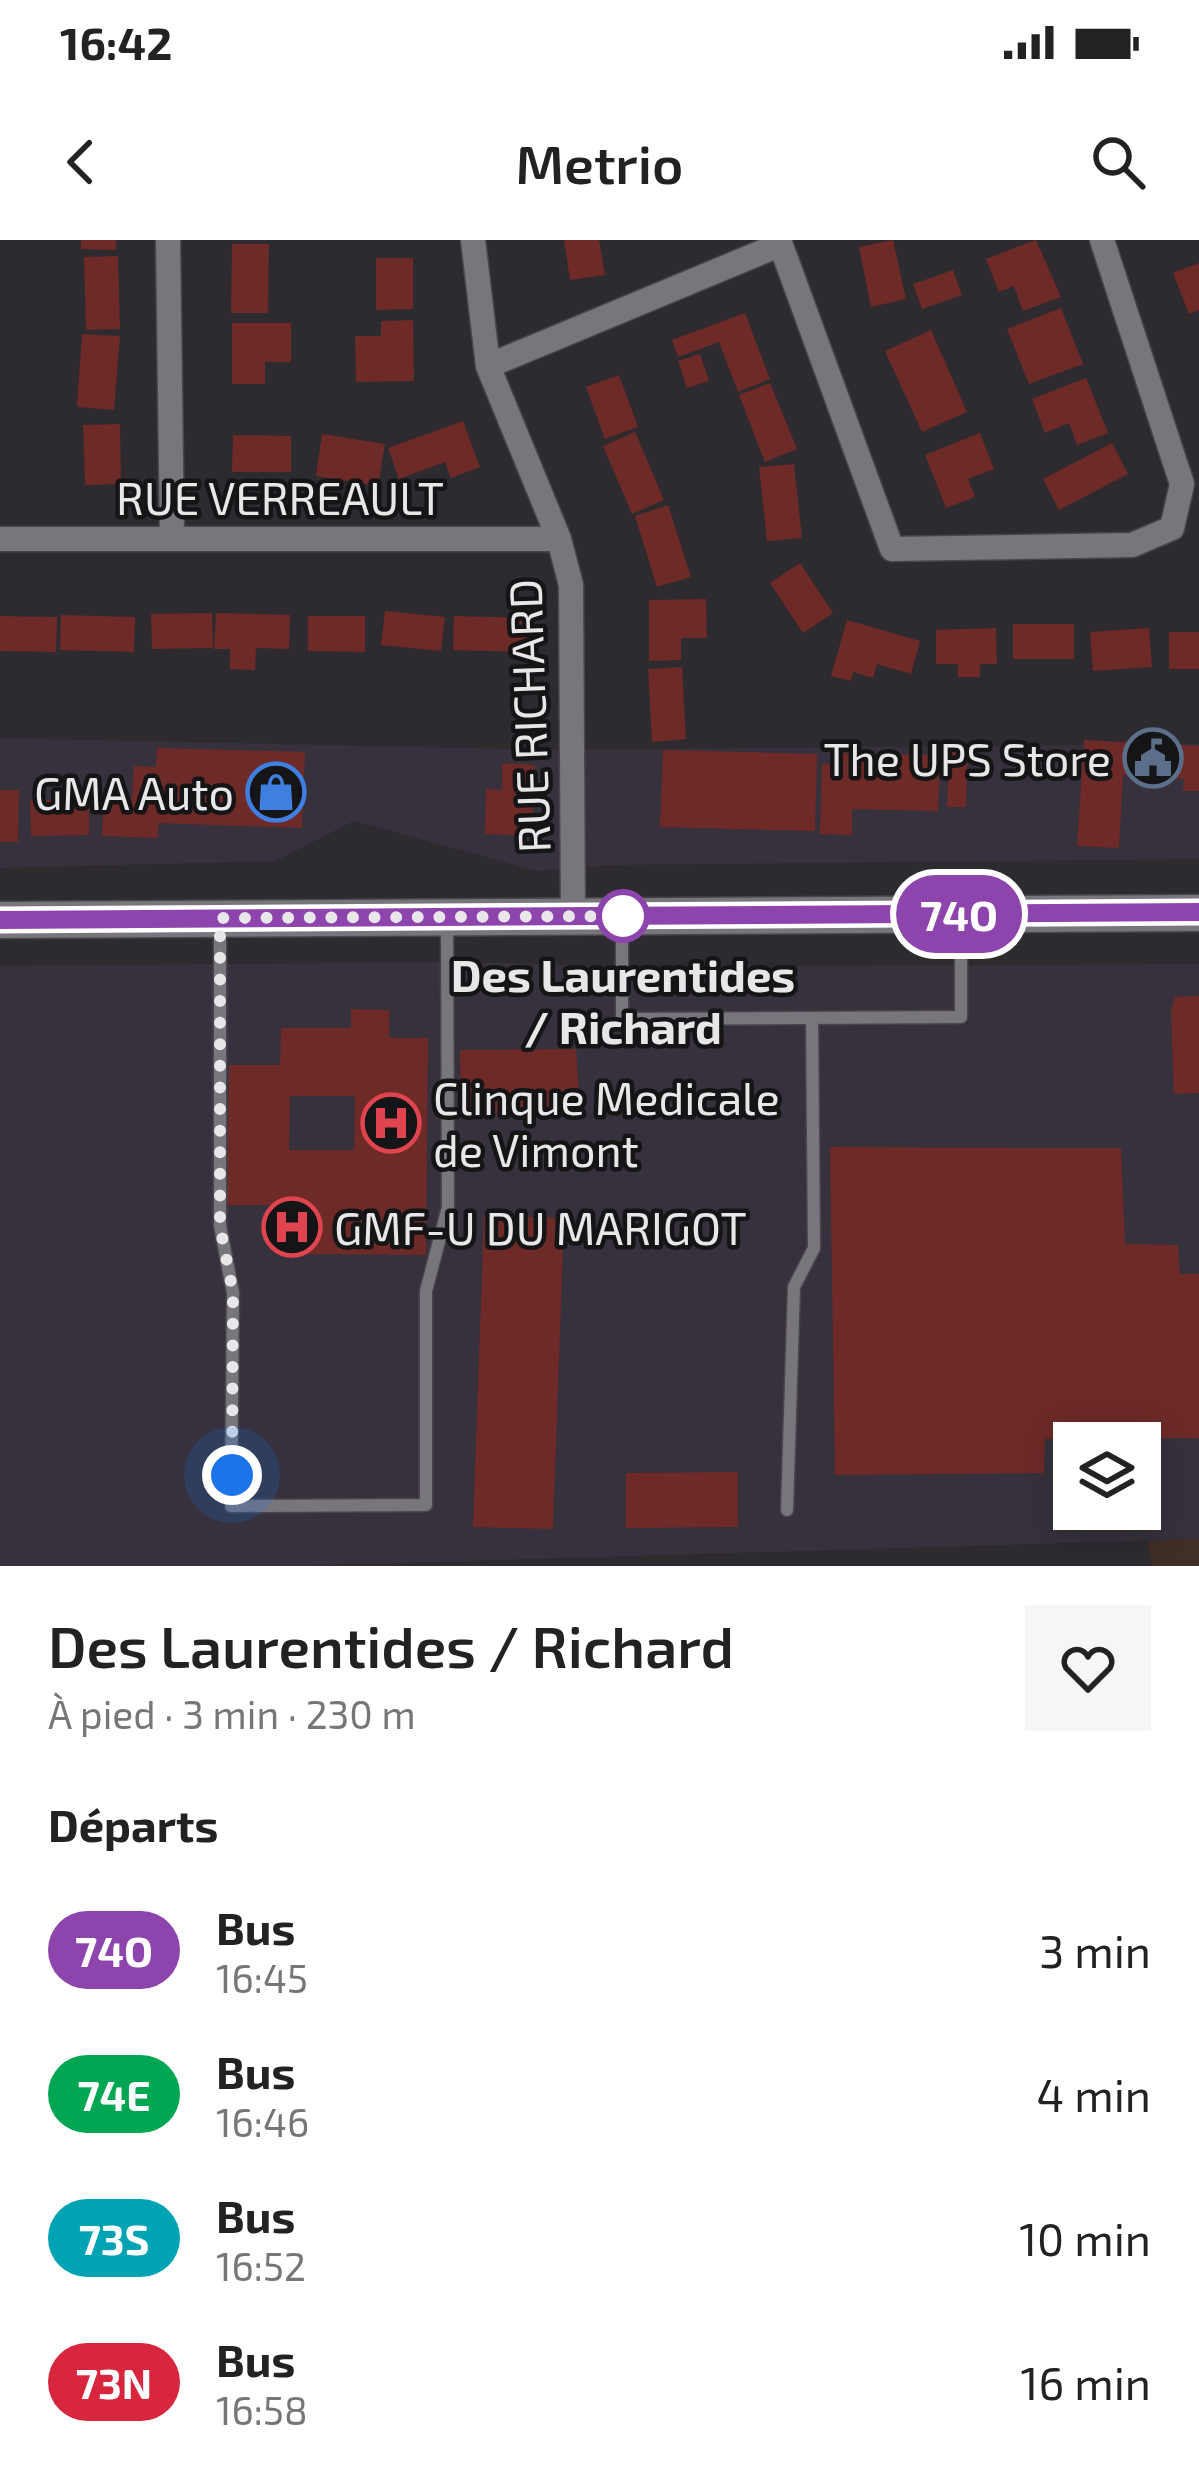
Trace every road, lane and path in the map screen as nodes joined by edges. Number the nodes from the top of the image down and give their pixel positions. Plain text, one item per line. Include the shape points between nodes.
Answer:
1 (168, 240) edge
2 (473, 240) edge
3 (1102, 240) edge
4 (779, 242) edge
5 (488, 366) junction
6 (172, 537) junction
7 (0, 539) edge
8 (559, 539) junction
9 (1199, 913) edge
10 (961, 914) junction
11 (573, 916) junction
12 (622, 916) junction
13 (447, 917) junction
14 (220, 918) junction
15 (0, 920) edge
16 (812, 1018) junction
17 (787, 1510) dead end

1 - 6 street
2 - 5 street, RUE RICHARD
3 - 4 street via 1182,484 1172,527 1132,545 892,549
4 - 5 street
5 - 8 street, RUE RICHARD
6 - 7 street, RUE VERREAULT
6 - 8 street, RUE VERREAULT
8 - 11 street, RUE RICHARD via 572,597
9 - 10 main road
10 - 12 main road
10 - 16 lane via 961,1017
11 - 12 main road
11 - 13 main road
12 - 16 lane via 622,1019
13 - 14 main road
13 - 14 lane via 448,1207 426,1291 427,1505 232,1507 233,1293 220,1226
14 - 15 main road
16 - 17 lane via 814,1248 794,1287

